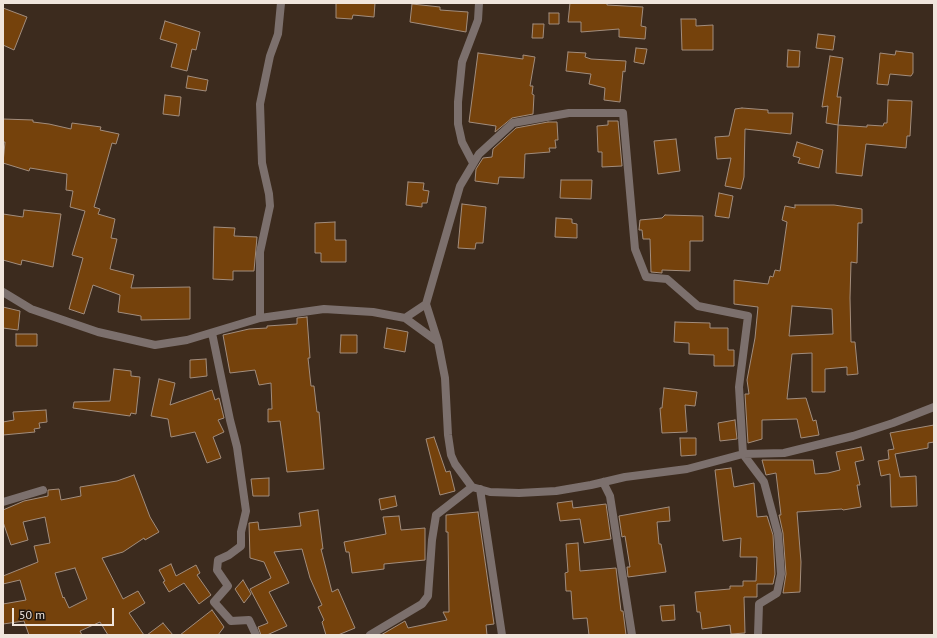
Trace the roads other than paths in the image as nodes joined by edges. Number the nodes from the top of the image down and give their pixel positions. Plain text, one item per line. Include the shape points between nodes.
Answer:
1 (281, 3) edge
2 (479, 3) edge
3 (473, 163) junction
4 (3, 292) edge
5 (426, 304) junction
6 (260, 318) junction
7 (405, 318) junction
8 (212, 333) junction
9 (438, 342) junction
10 (934, 407) edge
11 (743, 454) junction
12 (603, 482) junction
13 (476, 488) junction
14 (44, 490) dead end
15 (3, 502) edge
16 (256, 635) edge
17 (370, 635) edge
18 (502, 635) edge
19 (632, 635) edge
20 (758, 635) edge

1 - 6 street via 278,34 270,56 260,104 262,163 270,206 260,252
2 - 3 street via 478,20 462,62 459,90 458,124 462,142
3 - 5 street via 460,186
3 - 11 street via 512,123 569,113 623,113 635,249 646,277 667,279 698,306 748,316 739,387
4 - 8 street via 31,309 129,340 155,344 173,343
5 - 7 street
5 - 9 street
6 - 7 street via 324,309 373,312
6 - 8 street
7 - 9 street
8 - 16 street via 237,447 246,511 240,546 218,560 217,570 228,586 214,602 231,621 249,620
9 - 13 street via 445,378 451,455 458,469
10 - 11 street via 828,443 784,453
11 - 12 street via 687,469
11 - 20 street via 764,482 778,534 780,586 777,593 759,604
12 - 13 street via 556,491 519,493 490,492
12 - 19 street via 610,496
13 - 17 street via 436,515 428,596 418,607
13 - 18 street
14 - 15 street

